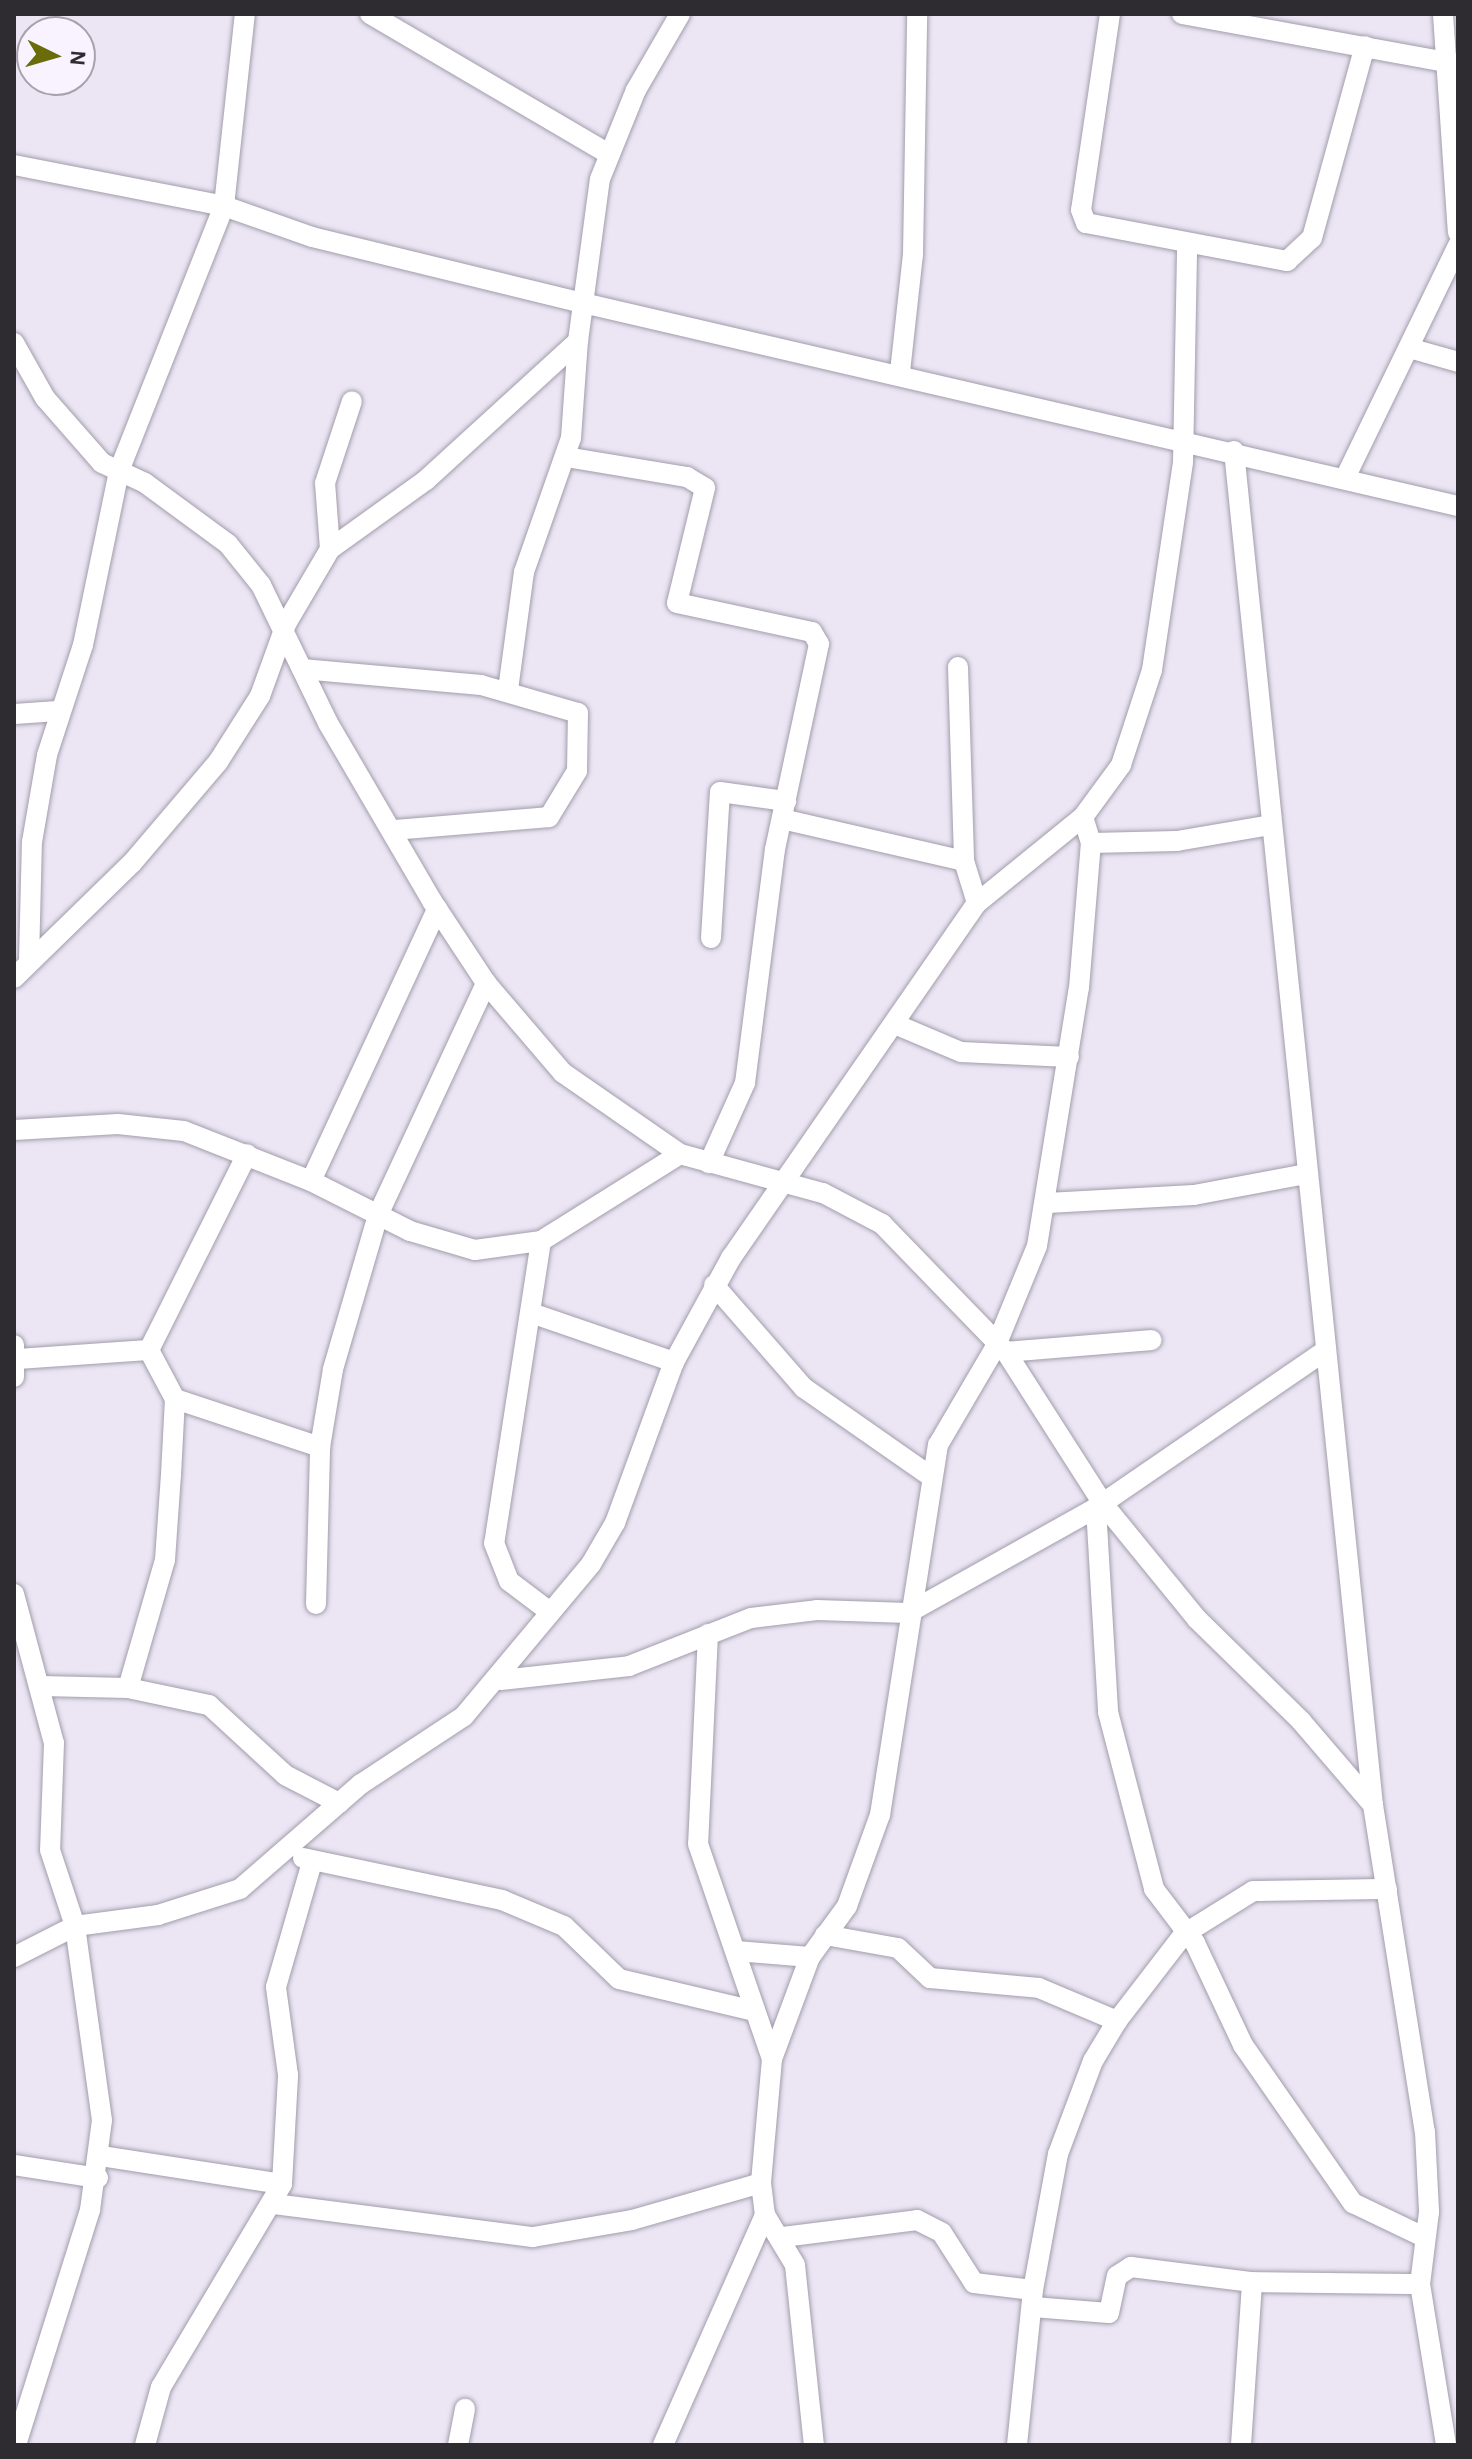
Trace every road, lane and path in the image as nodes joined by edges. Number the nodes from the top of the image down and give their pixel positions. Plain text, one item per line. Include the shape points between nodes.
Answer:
1 (245, 14) edge
2 (406, 14) edge
3 (917, 14) edge
4 (1110, 14) edge
5 (1182, 14) edge
6 (1443, 14) edge
7 (676, 15) edge
8 (374, 16) edge
9 (1365, 46) junction
10 (1451, 62) edge
11 (609, 154) junction
12 (14, 165) edge
13 (224, 206) junction
14 (1458, 232) edge
15 (1187, 244) junction
16 (1458, 245) edge
17 (583, 303) junction
18 (578, 341) junction
19 (14, 343) edge
20 (1409, 348) junction
21 (1458, 362) edge
22 (900, 372) junction
23 (352, 401) dead end
24 (1181, 441) junction
25 (1234, 451) junction
26 (566, 457) junction
27 (119, 471) junction
28 (1346, 476) junction
29 (1458, 506) edge
30 (330, 549) junction
31 (286, 624) junction
32 (958, 667) dead end
33 (302, 669) junction
34 (508, 690) junction
35 (58, 711) junction
36 (14, 714) edge
37 (784, 810) junction
38 (1083, 817) junction
39 (1271, 825) junction
40 (394, 830) junction
41 (1091, 843) junction
42 (964, 861) junction
43 (977, 903) junction
44 (437, 909) junction
45 (711, 938) dead end
46 (29, 961) junction
47 (14, 978) edge
48 (486, 983) junction
49 (897, 1025) junction
50 (1069, 1057) junction
51 (14, 1130) edge
52 (247, 1154) junction
53 (680, 1154) junction
54 (709, 1163) junction
55 (1306, 1174) junction
56 (311, 1181) junction
57 (784, 1186) junction
58 (1047, 1203) junction
59 (378, 1215) junction
60 (541, 1241) junction
61 (714, 1285) junction
62 (534, 1314) junction
63 (1152, 1340) dead end
64 (149, 1350) junction
65 (1001, 1350) junction
66 (1325, 1351) junction
67 (15, 1360) edge
68 (674, 1362) junction
69 (175, 1399) junction
70 (320, 1447) junction
71 (930, 1476) junction
72 (1100, 1506) junction
73 (14, 1594) edge
74 (316, 1604) dead end
75 (550, 1612) junction
76 (908, 1613) junction
77 (708, 1634) junction
78 (501, 1680) junction
79 (41, 1686) junction
80 (128, 1688) junction
81 (339, 1803) junction
82 (1373, 1805) junction
83 (288, 1852) junction
84 (312, 1862) junction
85 (1387, 1889) junction
86 (75, 1926) junction
87 (1184, 1934) junction
88 (825, 1935) junction
89 (736, 1951) junction
90 (14, 1957) edge
91 (810, 1957) junction
92 (754, 2011) junction
93 (1117, 2021) junction
94 (772, 2059) junction
95 (101, 2156) junction
96 (14, 2165) edge
97 (98, 2178) junction
98 (761, 2183) junction
99 (282, 2184) junction
100 (274, 2204) junction
101 (765, 2215) junction
102 (1422, 2236) junction
103 (783, 2237) junction
104 (1252, 2282) junction
105 (1420, 2284) junction
106 (1033, 2299) junction
107 (465, 2409) dead end
108 (16, 2445) edge
109 (145, 2445) edge
110 (458, 2445) edge
111 (663, 2445) edge
112 (814, 2445) edge
113 (1017, 2445) edge
114 (1241, 2445) edge
115 (1446, 2445) edge

1 - 13 street
2 - 8 street
3 - 22 street via 913,255
4 - 15 street via 1081,210 1095,229
5 - 9 street
6 - 10 street
7 - 11 street
8 - 11 street
9 - 10 street
9 - 15 street via 1312,238 1300,256 1287,261
10 - 14 street
11 - 17 street
12 - 13 street
13 - 17 street via 312,237
13 - 27 street
15 - 24 street
16 - 20 street
17 - 18 street
17 - 22 street
18 - 26 street
18 - 30 street via 426,480
19 - 27 street via 45,398 102,463
20 - 21 street
20 - 28 street
22 - 24 street
23 - 30 street via 325,483
24 - 25 street
24 - 38 street via 1152,670 1121,765
25 - 28 street
25 - 39 street
26 - 34 street via 524,572
26 - 37 street via 687,477 705,488 677,603 818,636
27 - 31 street via 228,544
27 - 35 street via 83,645
28 - 29 street
30 - 31 street
31 - 33 street
31 - 46 street via 260,696 208,775 132,863
32 - 42 street
33 - 34 street
33 - 40 street
34 - 40 street via 578,713 577,771 559,808 544,820
35 - 36 street
35 - 46 street via 36,806
37 - 42 street
37 - 45 street via 720,792
37 - 54 street via 745,1083
38 - 41 street
38 - 43 street
39 - 41 street via 1177,841
39 - 55 street
40 - 44 street
41 - 50 street
42 - 43 street
43 - 49 street
44 - 48 street
44 - 56 street
46 - 47 street
48 - 53 street via 586,1094
48 - 59 street
49 - 50 street via 961,1052
49 - 57 street
50 - 58 street
51 - 52 street via 142,1124
52 - 56 street
52 - 64 street
53 - 54 street
53 - 60 street
54 - 57 street
55 - 58 street via 1194,1195
55 - 66 street
56 - 59 street
57 - 61 street
57 - 65 street via 853,1204 882,1224
58 - 65 street
59 - 60 street via 457,1247
59 - 70 street
60 - 62 street
61 - 68 street
61 - 71 street via 804,1388
62 - 68 street
62 - 75 street via 511,1410 494,1543 509,1581
63 - 65 street
64 - 67 street
64 - 69 street
65 - 71 street via 950,1418
65 - 72 street
66 - 72 street
66 - 82 street
68 - 75 street via 615,1523
69 - 70 street
69 - 80 street via 165,1560
70 - 74 street
71 - 76 street
72 - 76 street
72 - 82 street via 1197,1619
72 - 87 street via 1108,1712 1154,1889
73 - 79 street
75 - 78 street
76 - 77 street via 817,1610 751,1618
76 - 88 street via 880,1815 847,1906
77 - 78 street via 601,1672
77 - 89 street via 698,1844
78 - 81 street via 464,1716
79 - 80 street
79 - 86 street via 54,1743 50,1850
80 - 81 street via 209,1705 285,1775
81 - 83 street
82 - 85 street
83 - 84 street
83 - 86 street via 240,1889 205,1904
84 - 92 street via 502,1900 564,1926 619,1979
84 - 99 street via 276,1987 288,2075
85 - 87 street via 1266,1887
85 - 102 street via 1425,2132 1429,2212
86 - 90 street
86 - 95 street via 100,2065
87 - 93 street
87 - 102 street via 1243,2045 1353,2203 1372,2218
88 - 91 street
88 - 93 street via 898,1948 930,1978 1039,1988
89 - 91 street
89 - 92 street
91 - 94 street
92 - 94 street
93 - 106 street via 1062,2142
94 - 98 street
95 - 97 street
95 - 99 street
96 - 97 street
97 - 108 street
98 - 100 street via 632,2220 533,2237
98 - 101 street
99 - 100 street
100 - 109 street via 161,2387
101 - 103 street
101 - 111 street
102 - 105 street
103 - 106 street via 917,2220 942,2233 974,2283
103 - 112 street via 802,2299
104 - 105 street
104 - 106 street via 1131,2267 1117,2276 1109,2313
104 - 114 street
105 - 115 street
106 - 113 street
107 - 110 street

